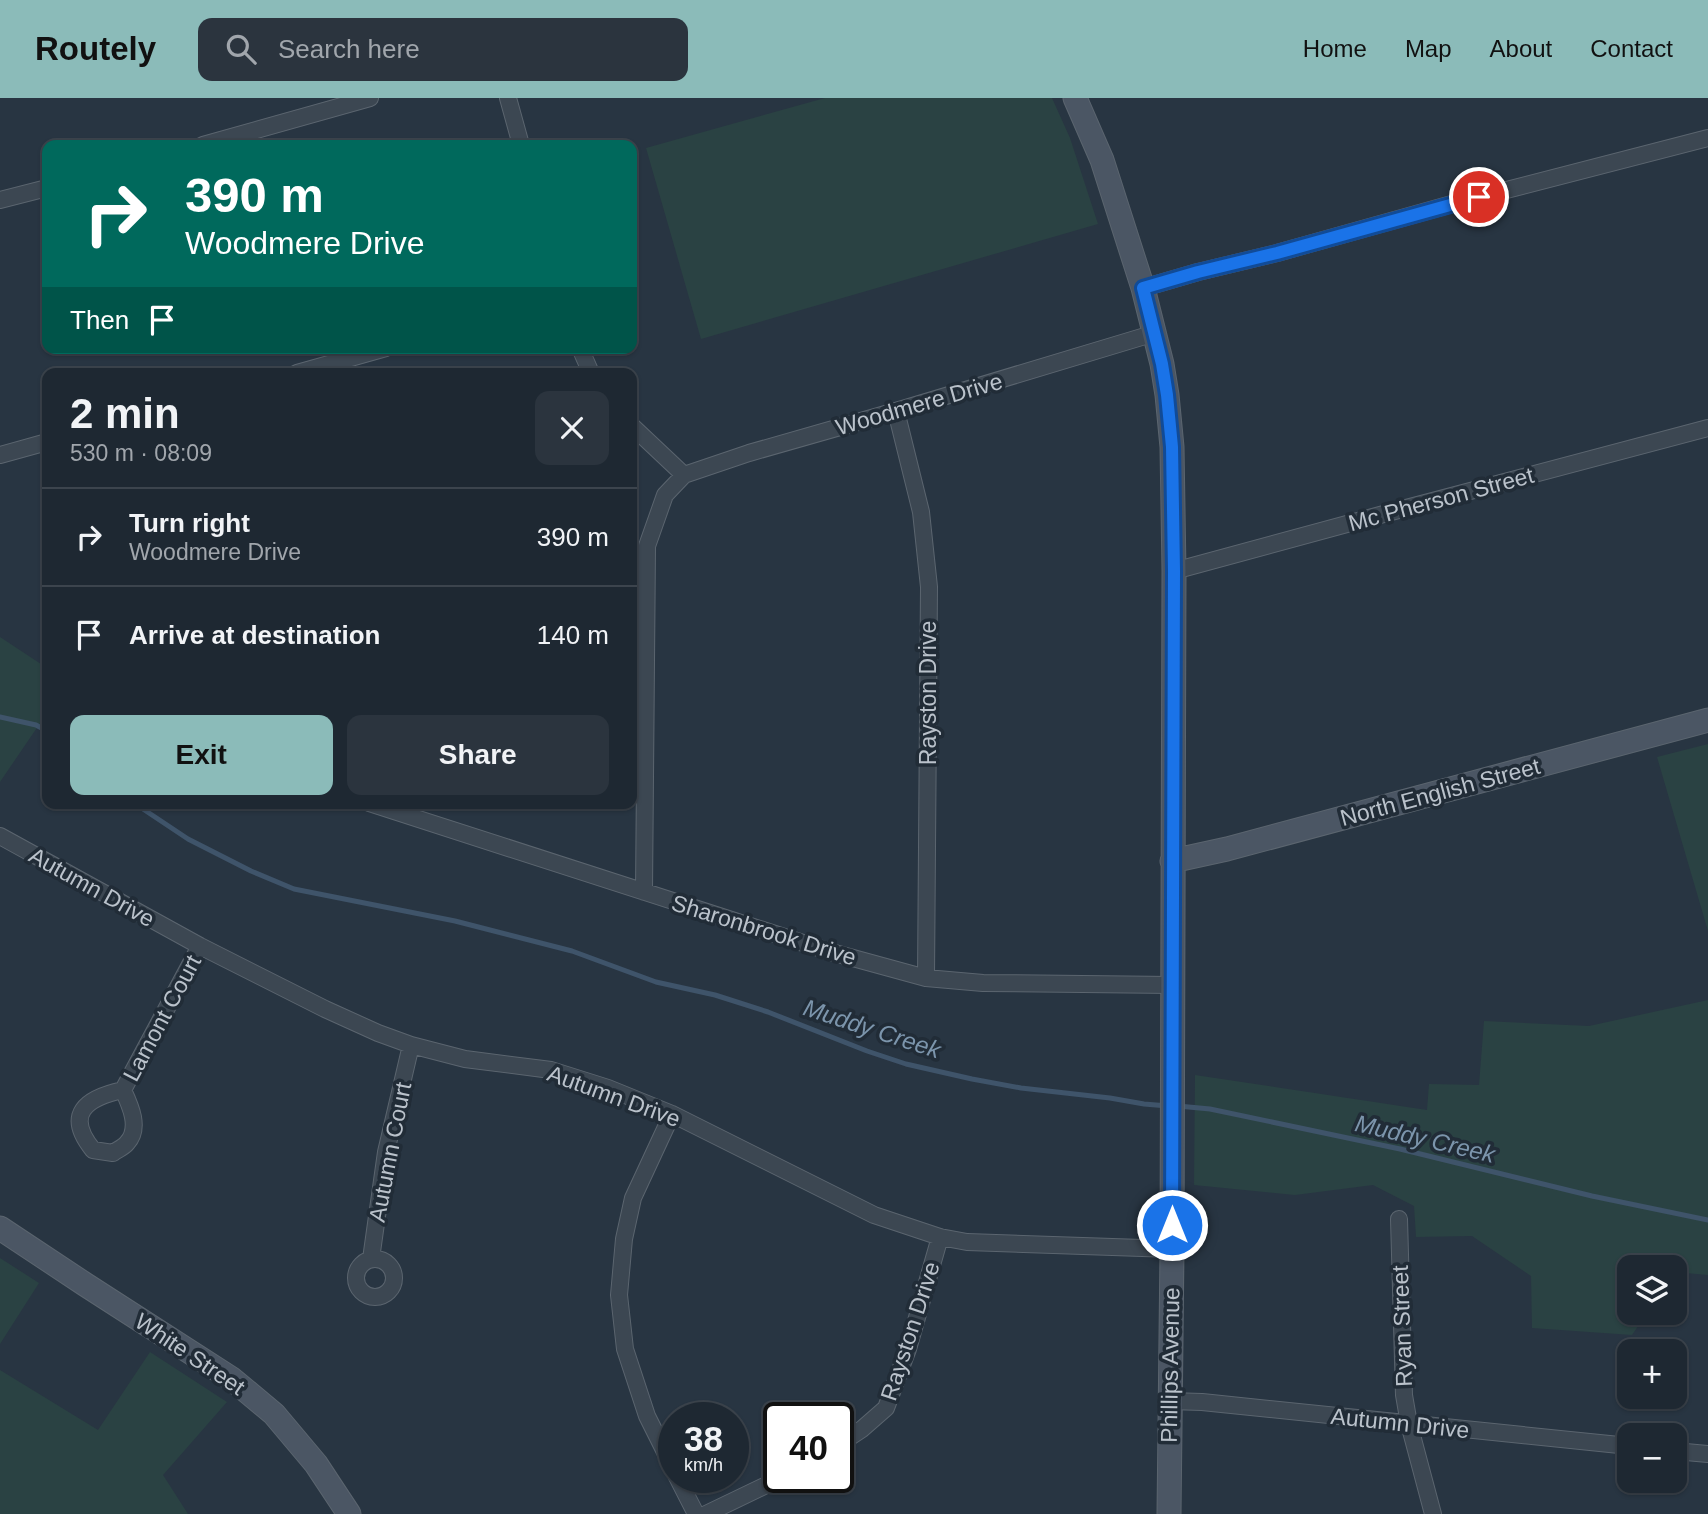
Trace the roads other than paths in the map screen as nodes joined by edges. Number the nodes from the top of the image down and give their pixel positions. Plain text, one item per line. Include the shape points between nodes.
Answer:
1 (370, 98) edge
2 (508, 98) edge
3 (1075, 98) edge
4 (319, 105) edge
5 (1708, 138) edge
6 (218, 140) edge
7 (520, 140) edge
8 (42, 189) edge
9 (0, 200) edge
10 (1143, 288) junction
11 (1155, 333) junction
12 (375, 354) edge
13 (355, 365) edge
14 (333, 368) edge
15 (895, 411) junction
16 (1708, 428) edge
17 (637, 431) edge
18 (42, 443) edge
19 (0, 455) edge
20 (684, 475) junction
21 (1174, 571) junction
22 (1708, 720) edge
23 (402, 809) edge
24 (0, 836) edge
25 (1172, 861) junction
26 (644, 891) junction
27 (200, 946) junction
28 (926, 978) junction
29 (1172, 985) junction
30 (411, 1045) junction
31 (124, 1090) dead end
32 (672, 1114) junction
33 (1399, 1219) dead end
34 (0, 1228) edge
35 (940, 1237) junction
36 (1172, 1249) junction
37 (371, 1259) dead end
38 (1170, 1401) junction
39 (1409, 1424) junction
40 (854, 1434) edge
41 (658, 1438) edge
42 (1617, 1445) edge
43 (1687, 1452) edge
44 (1708, 1454) edge
45 (763, 1487) edge
46 (685, 1493) edge
47 (349, 1514) edge
48 (696, 1514) edge
49 (706, 1514) edge
50 (1169, 1514) edge
51 (1433, 1514) edge

1 - 4 street
2 - 7 street
3 - 10 street, Phillips Avenue via 1105,171
4 - 6 street
5 - 10 street
8 - 9 street
10 - 11 street, Phillips Avenue
11 - 15 street, Woodmere Drive
11 - 21 street, Phillips Avenue via 1172,437
12 - 13 street
13 - 14 street
15 - 20 street, Woodmere Drive
15 - 28 street, Rayston Drive via 921,512 929,587
16 - 21 street, Mc Pherson Street
17 - 20 street
18 - 19 street
20 - 26 street via 665,495 647,545
21 - 25 street, Phillips Avenue
22 - 25 street, North English Street
23 - 26 street, Sharonbrook Drive
24 - 27 street, Autumn Drive
25 - 29 street, Phillips Avenue
26 - 28 street, Sharonbrook Drive
27 - 30 street, Autumn Drive via 325,1009
27 - 31 street, Lamont Court
28 - 29 street, Sharonbrook Drive
29 - 36 street, Phillips Avenue
30 - 32 street, Autumn Drive via 465,1059 551,1070
30 - 37 street, Autumn Court via 386,1152
32 - 35 street, Autumn Drive via 874,1215
32 - 41 street via 633,1198 619,1295 625,1349
33 - 39 street, Ryan Street via 1404,1395
34 - 47 street, White Street via 232,1379 274,1413
35 - 36 street, Autumn Drive via 1008,1245
35 - 40 street, Rayston Drive via 886,1408
36 - 38 street, Phillips Avenue
38 - 39 street, Autumn Drive
38 - 50 street, Phillips Avenue
39 - 42 street, Autumn Drive
39 - 51 street, Ryan Street
43 - 44 street
45 - 49 street
46 - 48 street

